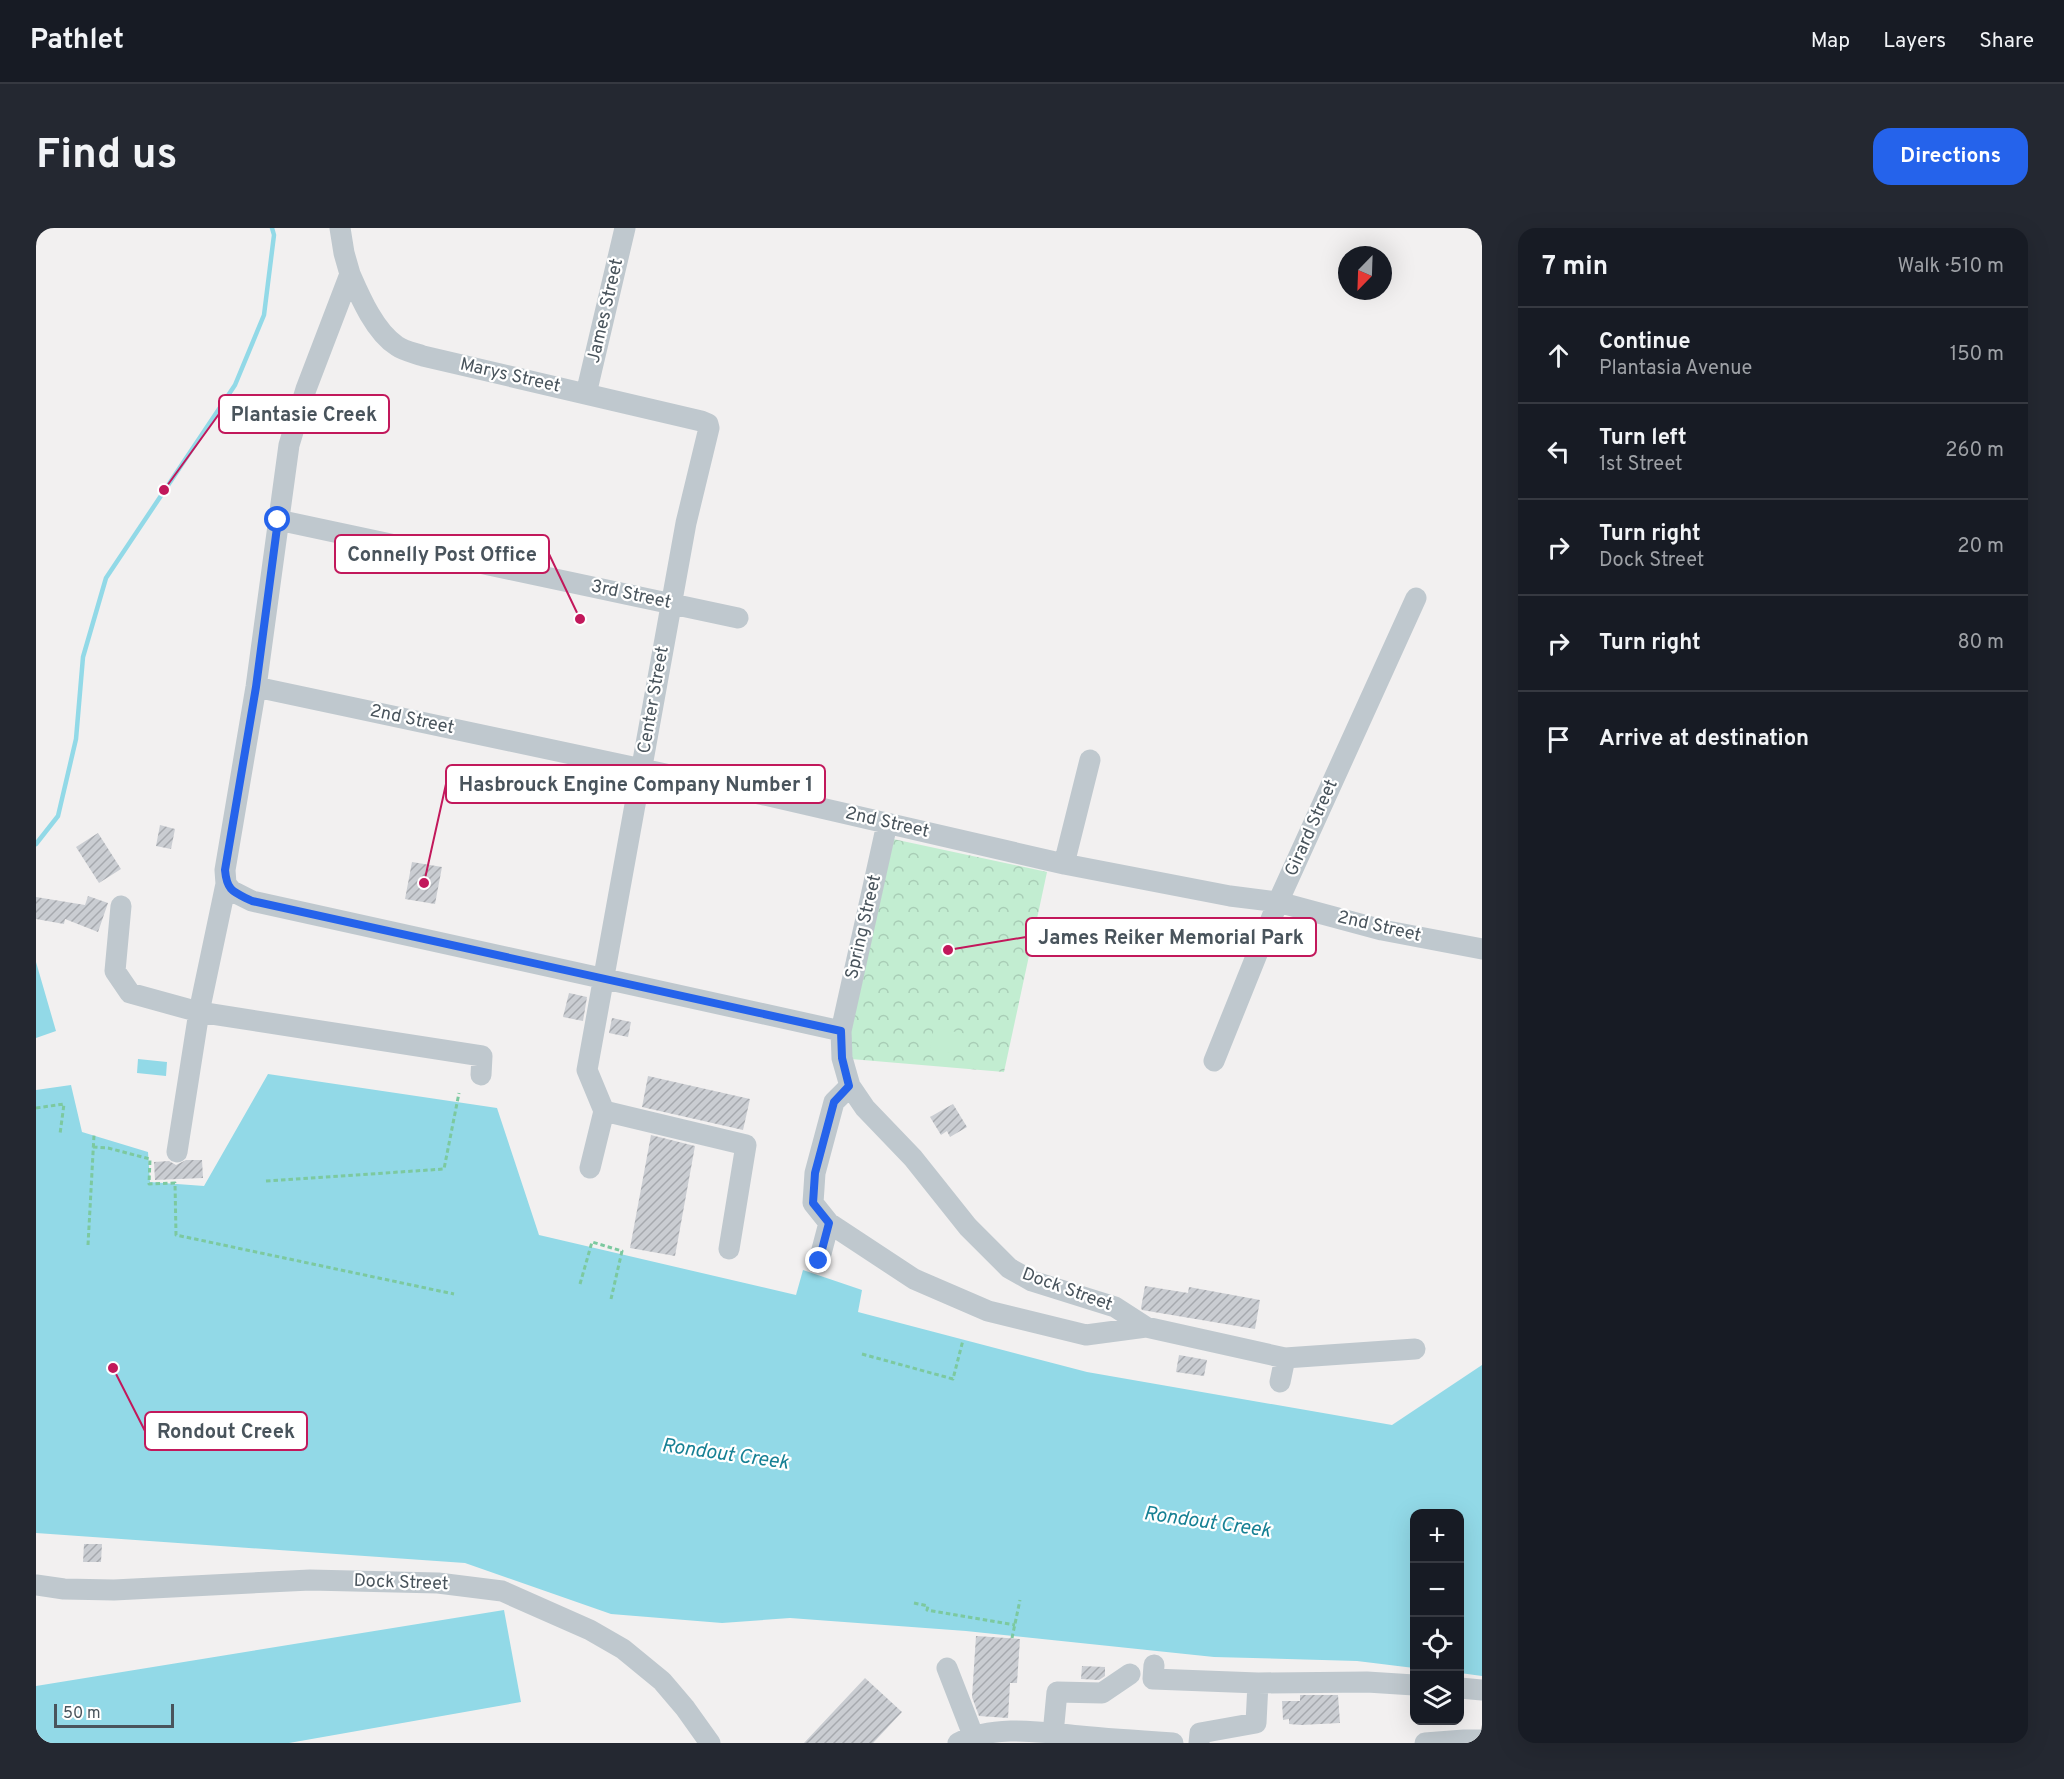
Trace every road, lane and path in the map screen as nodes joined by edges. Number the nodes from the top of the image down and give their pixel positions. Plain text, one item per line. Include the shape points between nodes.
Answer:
1 (340, 228) edge
2 (625, 228) edge
3 (350, 274) junction
4 (586, 394) junction
5 (708, 424) joint
6 (278, 520) junction
7 (1416, 598) dead end
8 (671, 604) junction
9 (738, 618) dead end
10 (256, 687) junction
11 (1090, 760) dead end
12 (641, 769) junction
13 (887, 824) junction
14 (1064, 864) junction
15 (226, 884) junction
16 (1278, 902) junction
17 (121, 906) dead end
18 (1482, 949) edge
19 (603, 977) junction
20 (199, 1012) junction
21 (841, 1031) junction
22 (1214, 1061) dead end
23 (481, 1075) dead end
24 (849, 1086) junction
25 (459, 1093) dead end
26 (36, 1108) edge
27 (604, 1111) junction
28 (60, 1134) dead end
29 (93, 1135) dead end
30 (93, 1147) junction
31 (177, 1152) dead end
32 (590, 1168) dead end
33 (266, 1181) dead end
34 (829, 1223) junction
35 (88, 1245) dead end
36 (729, 1249) dead end
37 (819, 1261) dead end
38 (580, 1284) dead end
39 (454, 1294) dead end
40 (611, 1299) dead end
41 (1146, 1328) junction
42 (963, 1340) dead end
43 (1415, 1348) dead end
44 (862, 1354) dead end
45 (1285, 1358) junction
46 (1280, 1382) dead end
47 (36, 1585) edge
48 (1020, 1600) dead end
49 (914, 1603) dead end
50 (1015, 1625) junction
51 (1012, 1638) dead end
52 (1154, 1665) dead end
53 (947, 1668) dead end
54 (1130, 1674) dead end
55 (1258, 1683) junction
56 (1410, 1685) edge
57 (1464, 1689) edge
58 (1482, 1690) edge
59 (1053, 1734) junction
60 (965, 1739) edge
61 (1482, 1740) edge
62 (1137, 1742) edge
63 (710, 1743) edge
64 (1173, 1743) edge
65 (1199, 1743) edge
66 (1425, 1743) edge

1 - 3 street, Marys Street
2 - 4 street, James Street
3 - 4 street, Marys Street via 362,302 385,336 397,346 423,357
3 - 6 street via 289,445
4 - 5 street, Marys Street
5 - 8 street, Center Street
6 - 8 street, 3rd Street
6 - 10 street
7 - 16 street, Girard Street
8 - 9 street, 3rd Street
8 - 12 street, Center Street
10 - 12 street, 2nd Street
10 - 15 street via 225,870
11 - 14 street
12 - 13 street, 2nd Street
12 - 19 street, Center Street
13 - 14 street, 2nd Street
13 - 21 street, Spring Street
14 - 16 street, 2nd Street
15 - 19 street via 252,901
15 - 20 street
16 - 18 street, 2nd Street via 1382,930
16 - 22 street, Girard Street
17 - 20 street via 115,971 130,993
19 - 21 street
19 - 27 street, Center Street via 587,1070
20 - 23 street via 482,1056
20 - 31 street
21 - 24 street, Dock Street
24 - 34 street via 834,1102 815,1173 813,1203
24 - 41 street, Dock Street via 914,1158 968,1227 1009,1268 1032,1281 1115,1307
25 - 33 path via 444,1169
26 - 28 path via 64,1104
27 - 32 street
27 - 36 street via 746,1146
29 - 30 path
30 - 35 path
30 - 39 path via 150,1159 149,1184 175,1183 176,1235
34 - 37 street
34 - 41 street via 914,1279 988,1311 1086,1335
38 - 40 path via 592,1242 622,1251
41 - 45 street, Dock Street
42 - 44 path via 953,1379
43 - 45 street, Dock Street
45 - 46 street
47 - 63 street, Dock Street via 114,1590 310,1580 438,1583 502,1591 623,1649 662,1681
48 - 50 path
49 - 50 path via 928,1606 927,1610
50 - 51 path
52 - 55 street via 1153,1679
53 - 60 street
54 - 59 street via 1102,1693 1057,1692
55 - 56 street
55 - 65 street via 1256,1723 1200,1733
57 - 58 street
59 - 60 street via 993,1731
59 - 62 street
61 - 66 street
62 - 64 street

